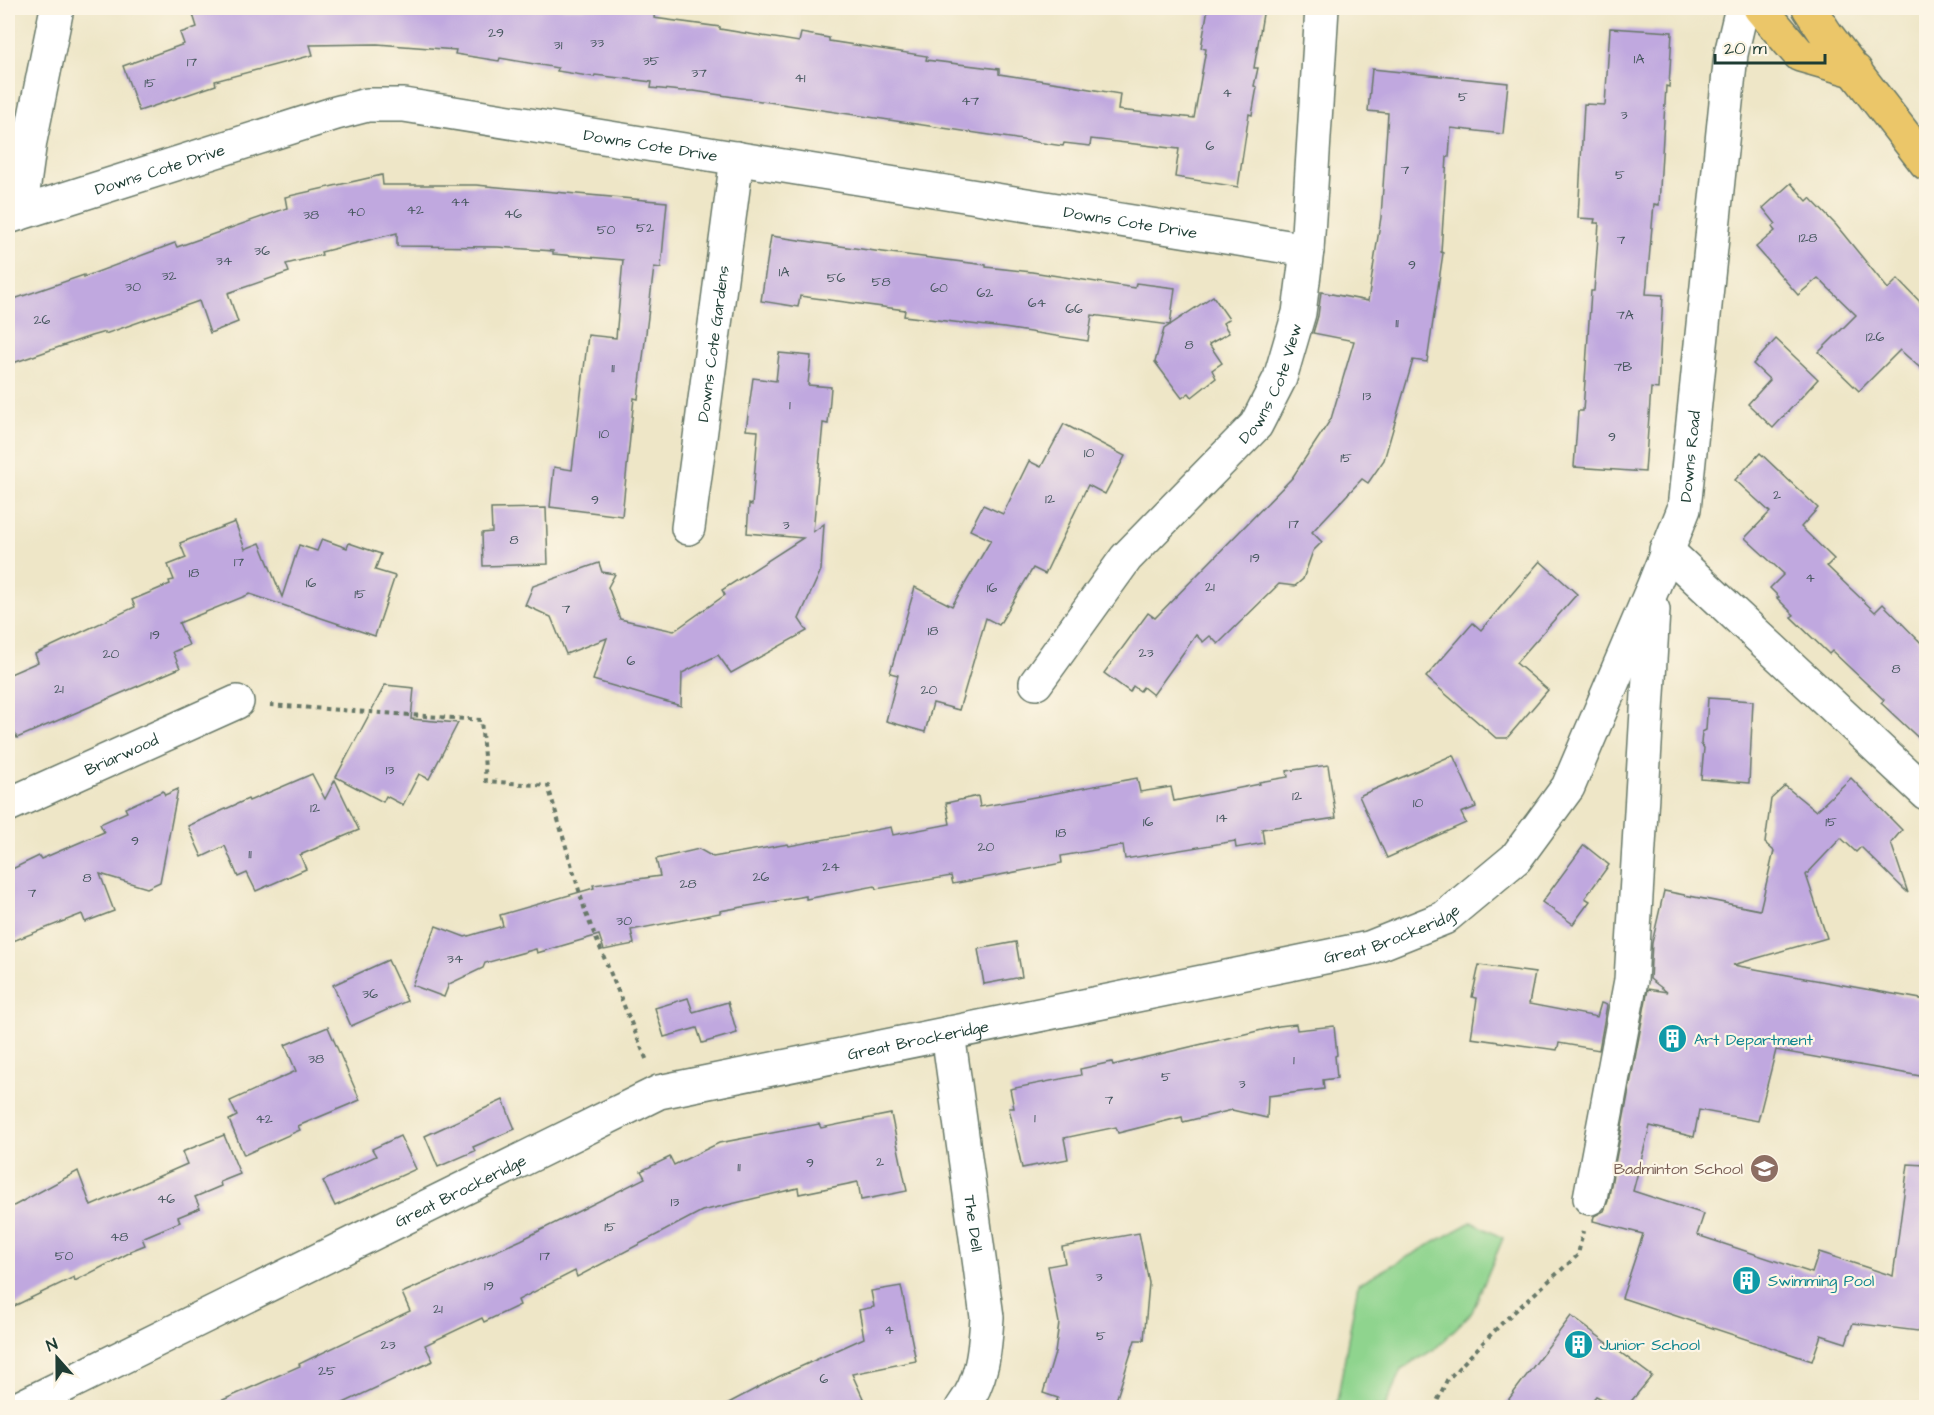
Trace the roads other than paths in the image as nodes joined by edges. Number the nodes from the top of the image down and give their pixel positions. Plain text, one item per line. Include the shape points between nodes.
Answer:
1 (57, 8) edge
2 (1322, 8) edge
3 (1742, 8) edge
4 (1760, 8) edge
5 (1809, 8) edge
6 (1856, 71) junction
7 (737, 158) junction
8 (1926, 163) edge
9 (14, 215) edge
10 (1307, 250) junction
11 (688, 528) dead end
12 (1666, 550) junction
13 (1654, 585) junction
14 (1036, 683) dead end
15 (237, 702) road end
16 (1926, 793) edge
17 (8, 805) edge
18 (948, 1033) junction
19 (1590, 1198) road end
20 (19, 1407) edge
21 (962, 1407) edge

1 - 9 street
2 - 10 street, Downs Cote View
3 - 12 street, Downs Road via 1731,54 1684,508
4 - 6 main road via 1800,55
5 - 6 main road
6 - 8 main road
7 - 9 street, Downs Cote Drive via 404,105 367,105
7 - 10 street, Downs Cote Drive
7 - 11 street, Downs Cote Gardens
10 - 14 street, Downs Cote View via 1299,313 1280,378 1256,424 1126,558
12 - 13 street, Great Brockeridge
12 - 16 street
13 - 18 street, Great Brockeridge via 1568,786 1516,858 1444,918 1369,948
13 - 19 street via 1631,980
15 - 17 street, Briarwood
18 - 20 street, Great Brockeridge via 659,1092
18 - 21 street, The Dell via 987,1317 985,1355 972,1394

